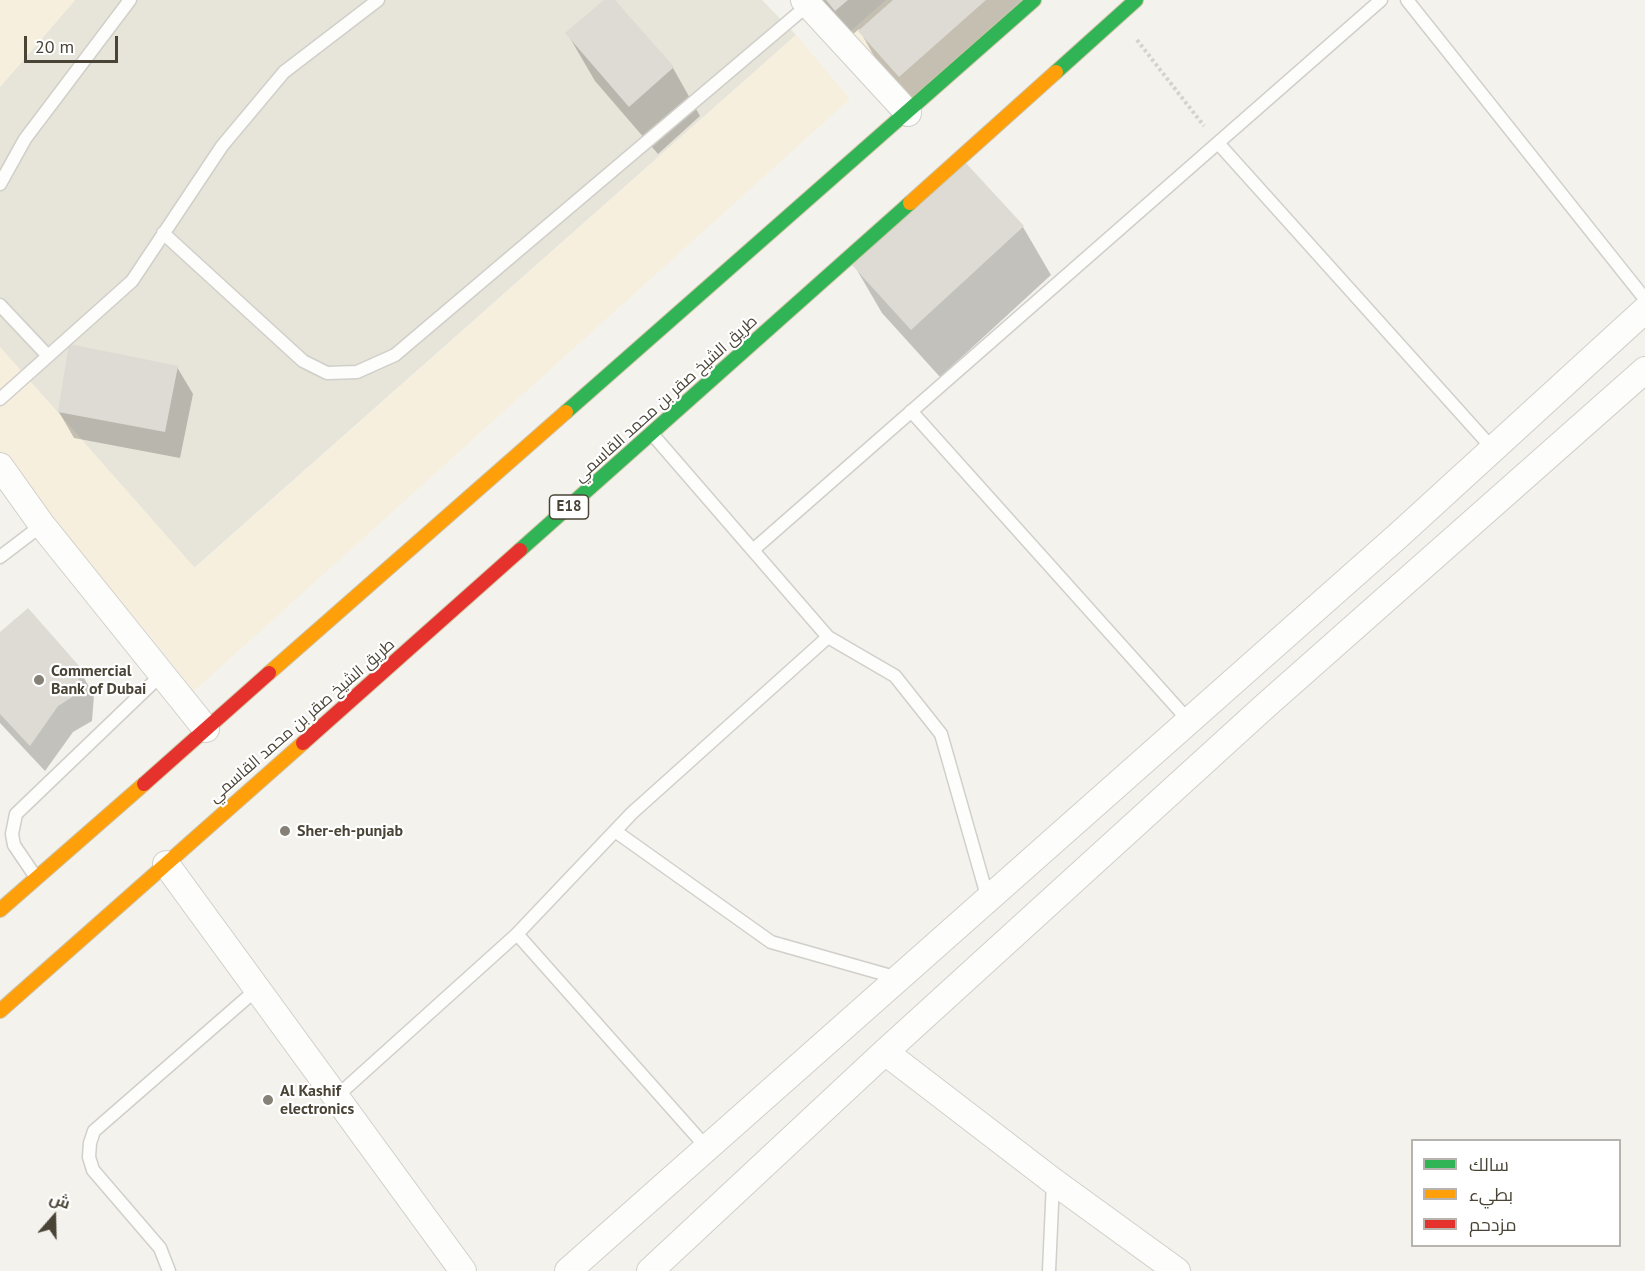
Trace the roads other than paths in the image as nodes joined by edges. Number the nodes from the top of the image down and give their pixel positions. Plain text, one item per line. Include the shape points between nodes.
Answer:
1 (130, 0) edge
2 (378, 0) edge
3 (1034, 0) edge
4 (1136, 0) edge
5 (1381, 0) edge
6 (1407, 0) edge
7 (806, 2) edge
8 (908, 113) junction
9 (1218, 143) junction
10 (0, 184) edge
11 (163, 233) junction
12 (1645, 299) edge
13 (0, 305) edge
14 (1645, 310) edge
15 (48, 356) junction
16 (1645, 370) edge
17 (0, 399) edge
18 (911, 411) junction
19 (652, 434) junction
20 (1493, 448) junction
21 (0, 466) edge
22 (42, 525) junction
23 (753, 550) junction
24 (0, 556) edge
25 (828, 636) junction
26 (162, 674) junction
27 (1189, 721) junction
28 (206, 729) junction
29 (615, 831) junction
30 (166, 864) junction
31 (37, 878) junction
32 (988, 898) junction
33 (0, 910) edge
34 (517, 934) junction
35 (898, 978) junction
36 (257, 989) junction
37 (0, 1011) edge
38 (885, 1052) junction
39 (336, 1097) junction
40 (707, 1148) junction
41 (1053, 1181) junction
42 (169, 1271) edge
43 (463, 1271) edge
44 (568, 1271) edge
45 (650, 1271) edge
46 (1049, 1271) edge
47 (1177, 1271) edge

1 - 10 lane via 24,140
2 - 11 lane via 284,72 222,146
3 - 8 highway
4 - 19 highway, طريق الشيخ صقر بن محمد القاسمي / E18
5 - 9 lane
6 - 12 lane
7 - 8 street
7 - 11 lane via 395,356 357,372 327,373 303,361
8 - 28 highway
9 - 18 lane
9 - 20 lane
11 - 15 lane via 132,281
13 - 15 lane
14 - 20 street
15 - 17 lane
16 - 38 street via 1273,699
18 - 23 lane
18 - 27 lane
19 - 23 lane
19 - 30 highway, طريق الشيخ صقر بن محمد القاسمي / E18
20 - 27 street
21 - 22 street
22 - 24 lane
22 - 26 street
23 - 25 lane
25 - 29 lane
25 - 32 lane via 896,676 941,734
26 - 28 street
26 - 31 lane via 16,814 14,844
27 - 32 street
28 - 31 highway
29 - 34 lane
29 - 35 lane via 771,942
30 - 36 street
30 - 37 highway, طريق الشيخ صقر بن محمد القاسمي / E18
31 - 33 highway
32 - 35 street
34 - 39 lane
34 - 40 lane
35 - 40 street
36 - 39 street
36 - 42 lane via 94,1131 90,1143 93,1170 160,1248
38 - 41 street
38 - 45 street
39 - 43 street
40 - 44 street
41 - 46 lane
41 - 47 street

